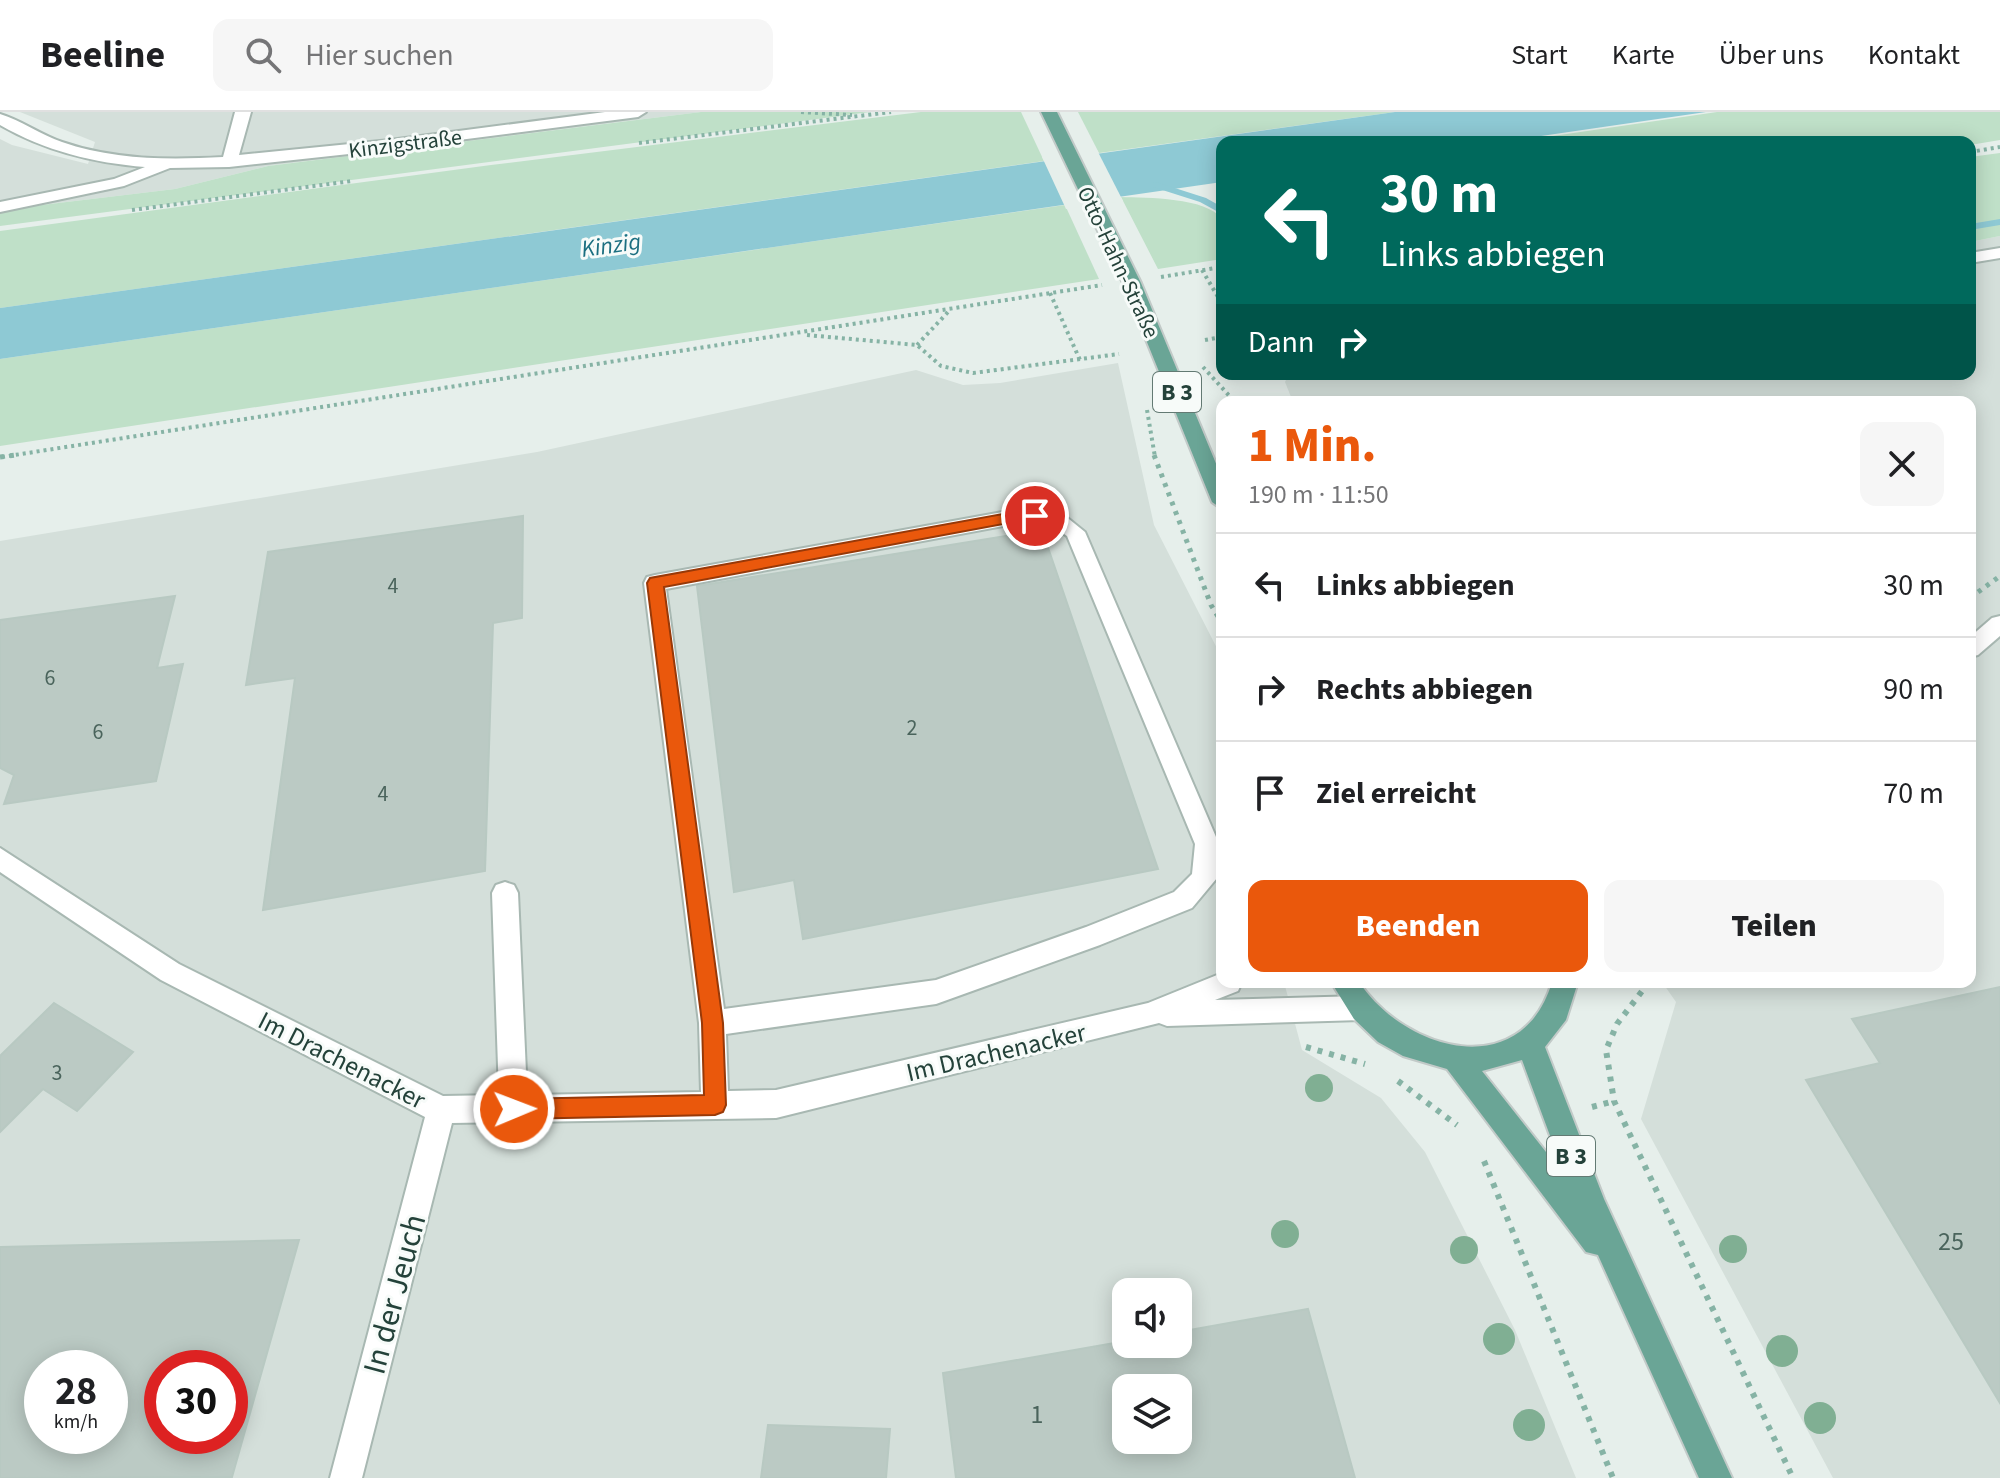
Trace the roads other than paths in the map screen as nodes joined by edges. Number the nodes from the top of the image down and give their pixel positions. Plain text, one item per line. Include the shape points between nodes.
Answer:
1 (243, 112) edge
2 (638, 112) edge
3 (1049, 112) edge
4 (0, 119) edge
5 (171, 162) junction
6 (229, 162) junction
7 (0, 207) edge
8 (2000, 253) edge
9 (1976, 257) edge
10 (1216, 487) edge
11 (2000, 624) edge
12 (1976, 644) edge
13 (0, 859) edge
14 (505, 893) dead end
15 (1216, 987) edge
16 (1348, 988) edge
17 (1564, 988) edge
18 (1361, 1008) junction
19 (1149, 1015) junction
20 (712, 1023) junction
21 (1530, 1044) junction
22 (1456, 1059) junction
23 (715, 1105) junction
24 (514, 1109) junction
25 (441, 1110) junction
26 (1617, 1267) junction
27 (346, 1478) edge
28 (1716, 1478) edge

1 - 6 street
2 - 6 street, Kinzigstraße
3 - 10 main road, Otto-Hahn-Straße / B 3 via 1132,283
4 - 5 street, Kinzigstraße via 96,156
5 - 6 street, Kinzigstraße
5 - 7 street, Kinzigstraße via 118,183
8 - 9 street
11 - 12 street
13 - 25 street, Im Drachenacker via 170,972
14 - 24 street
15 - 19 street, Im Drachenacker
16 - 18 main road
17 - 21 main road via 1550,1026
18 - 19 street, Im Drachenacker
18 - 22 main road via 1388,1033 1420,1050
19 - 23 street, Im Drachenacker via 776,1104
20 - 20 street via 655,583 1019,516 1052,516 1075,532 1207,844 1204,878 1183,900 936,992
20 - 23 street
21 - 22 main road via 1496,1058
21 - 26 main road, B 3
22 - 26 main road, B 3
23 - 24 street, Im Drachenacker
24 - 25 street, Im Drachenacker
25 - 27 street, In der Jeuch
26 - 28 main road, B 3

